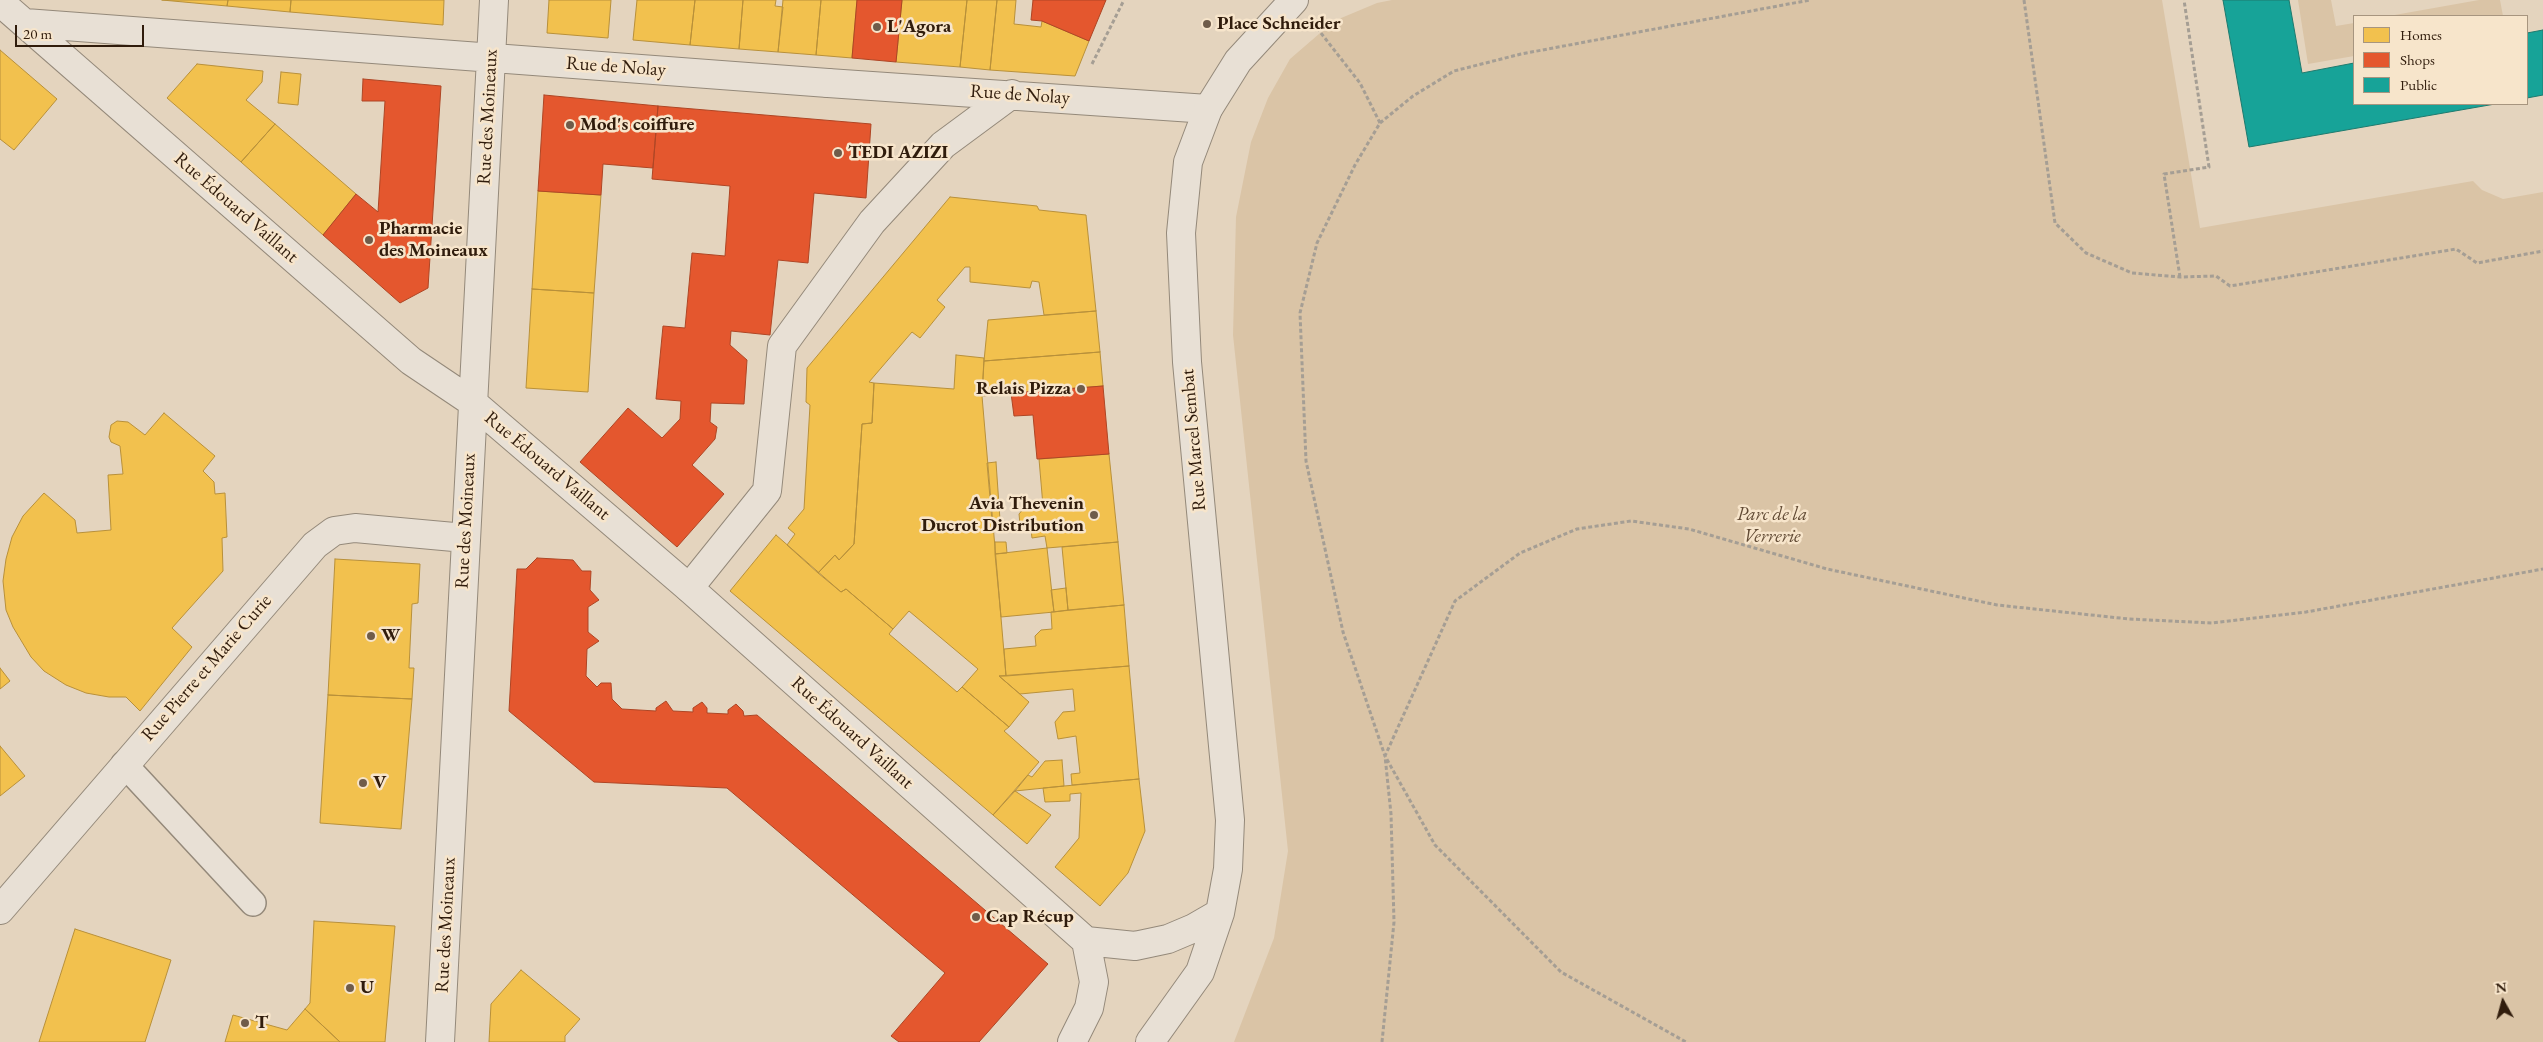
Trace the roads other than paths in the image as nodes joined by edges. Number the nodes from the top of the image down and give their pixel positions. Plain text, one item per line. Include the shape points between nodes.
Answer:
1 (494, 0) edge
2 (1294, 0) edge
3 (0, 2) edge
4 (25, 23) junction
5 (491, 58) junction
6 (1012, 94) junction
7 (1208, 109) junction
8 (472, 402) junction
9 (465, 538) junction
10 (689, 588) junction
11 (124, 764) junction
12 (253, 903) dead end
13 (0, 910) edge
14 (1220, 913) junction
15 (1086, 941) junction
16 (440, 1042) edge
17 (1072, 1042) edge
18 (1150, 1042) edge

1 - 5 street, Rue des Moineaux
2 - 7 street, Rue Marcel Sembat via 1238,61
3 - 4 street, Rue Édouard Vaillant
4 - 5 street, Rue de Nolay
4 - 8 street, Rue Édouard Vaillant via 411,361
5 - 6 street, Rue de Nolay
5 - 8 street, Rue des Moineaux
6 - 7 street, Rue de Nolay
6 - 10 street via 943,145 872,222 782,346 767,491
7 - 14 street, Rue Marcel Sembat via 1188,162 1181,233 1187,362 1230,820 1228,869
8 - 9 street, Rue des Moineaux
8 - 10 street, Rue Édouard Vaillant
9 - 11 street, Rue Pierre et Marie Curie via 355,528 334,532 314,546
9 - 16 street, Rue des Moineaux
10 - 15 street, Rue Édouard Vaillant
11 - 12 lane
11 - 13 street, Rue Pierre et Marie Curie
14 - 15 street via 1168,939 1135,946
14 - 18 street, Rue Marcel Sembat via 1200,972
15 - 17 street via 1094,982 1089,1008

